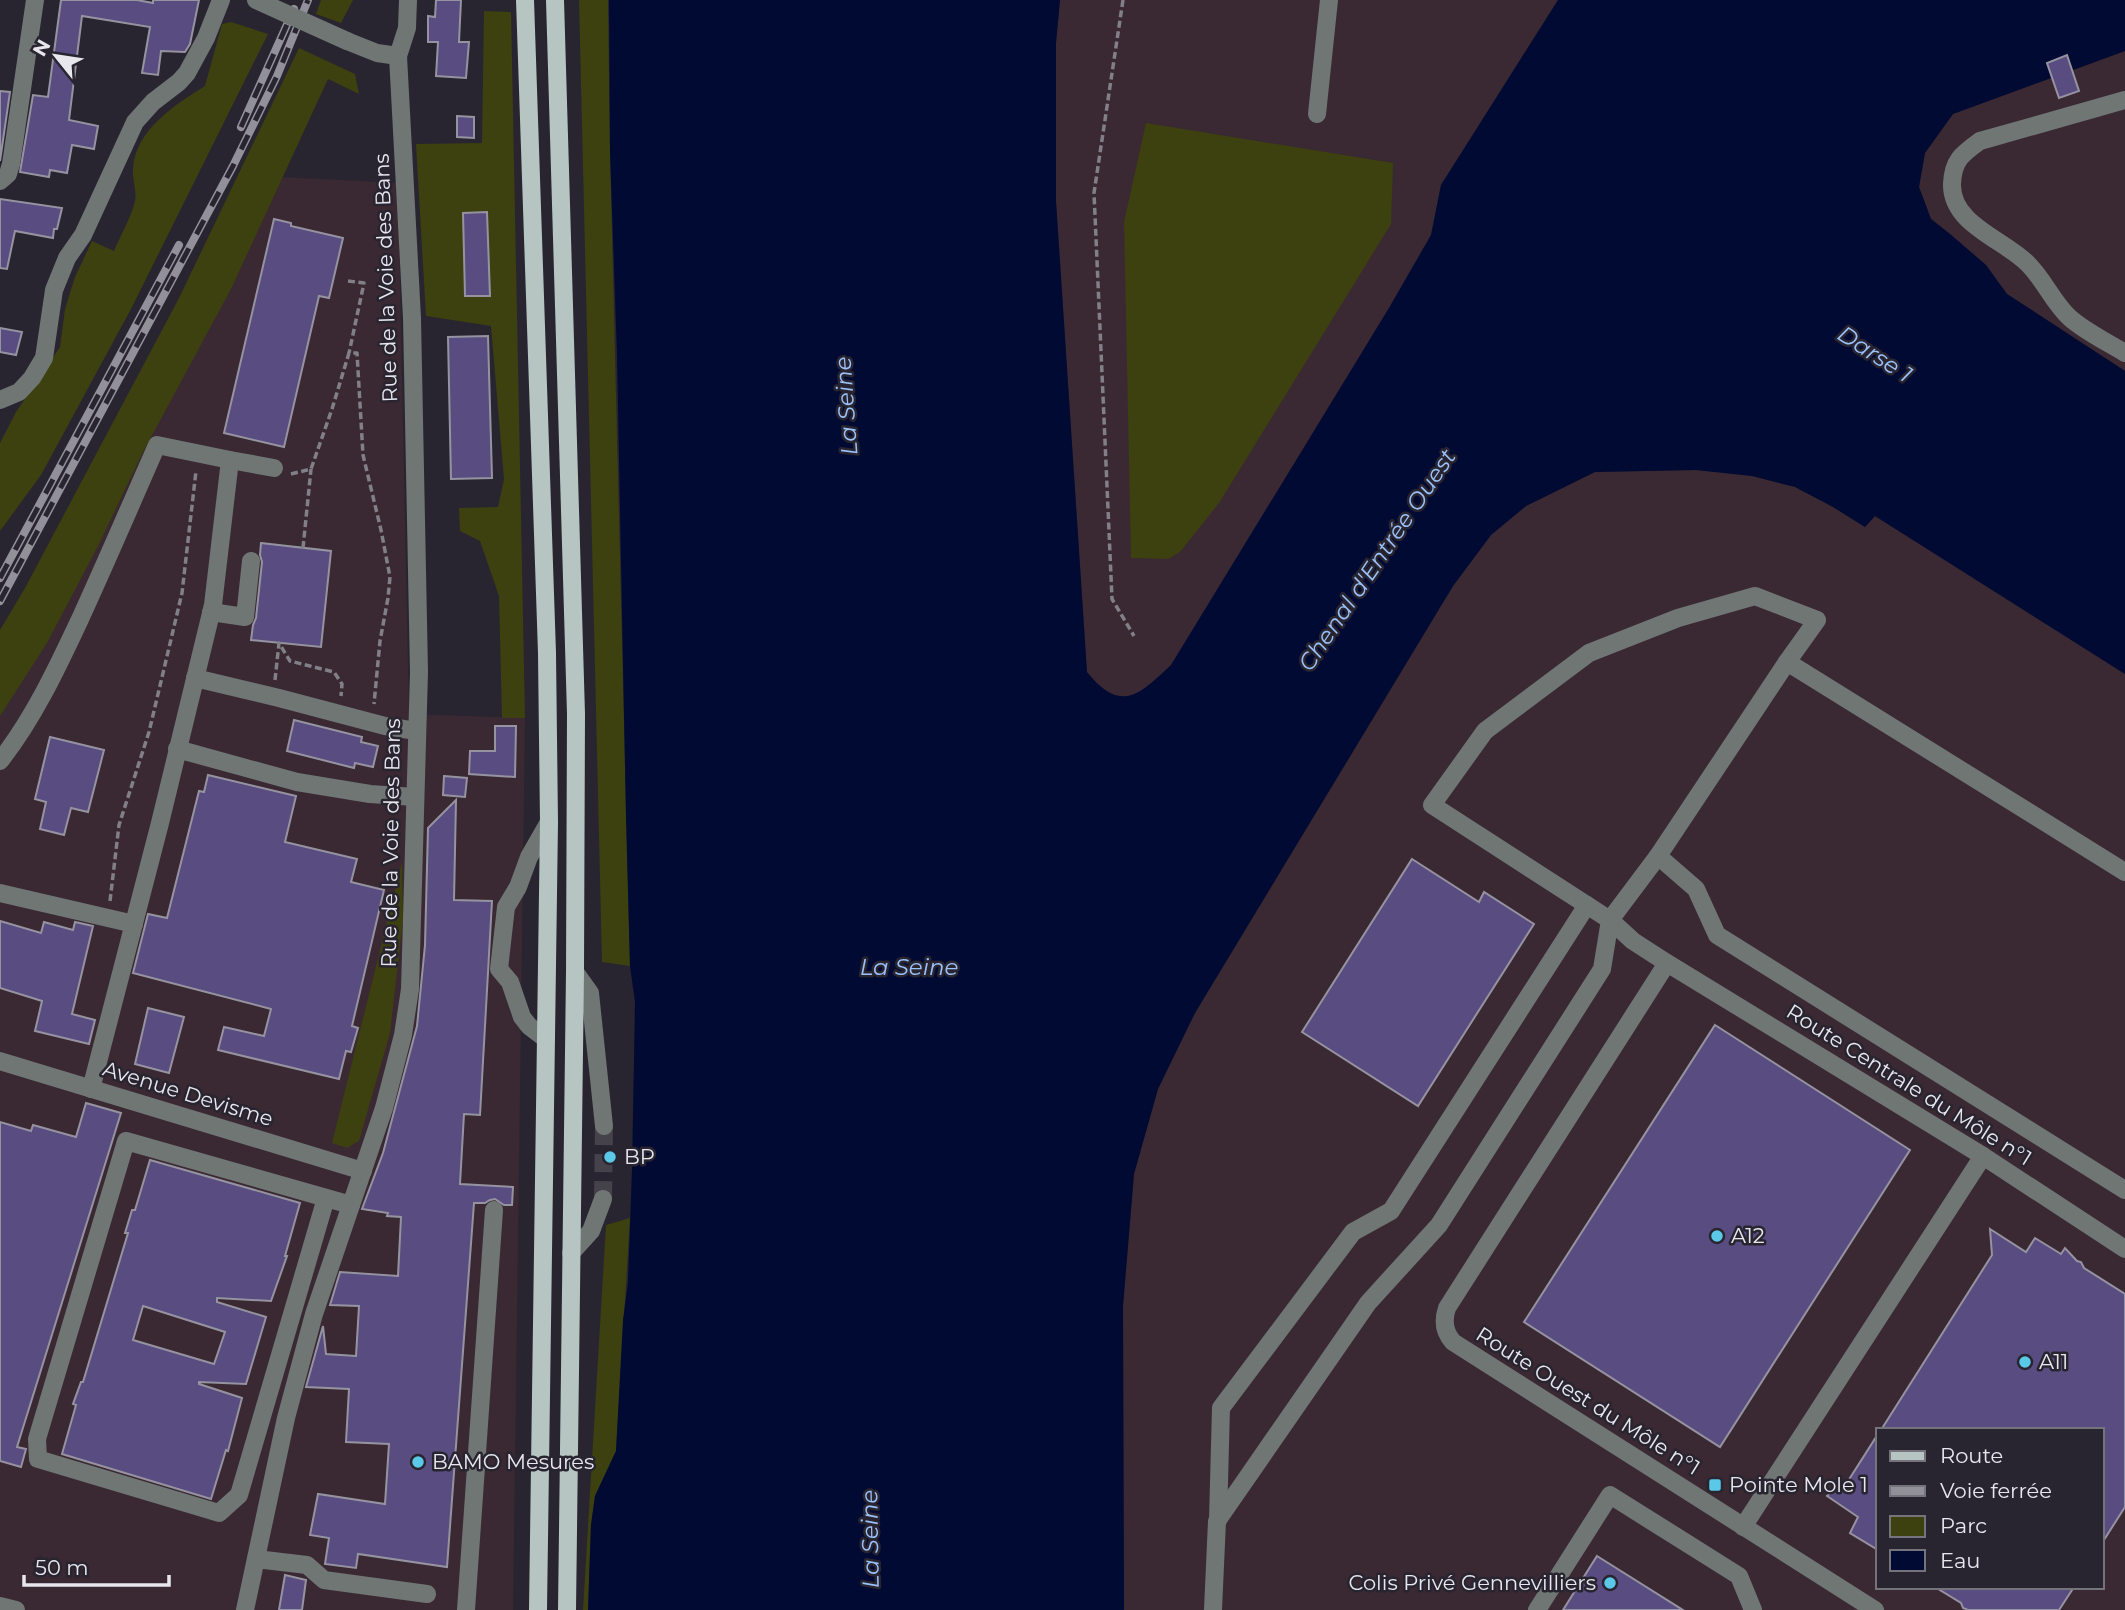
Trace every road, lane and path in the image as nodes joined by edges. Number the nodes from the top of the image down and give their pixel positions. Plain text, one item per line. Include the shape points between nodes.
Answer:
1 (35, 0) edge
2 (221, 0) edge
3 (256, 0) edge
4 (408, 0) edge
5 (525, 0) edge
6 (555, 0) edge
7 (1123, 0) edge
8 (1329, 0) edge
9 (398, 56) junction
10 (2125, 100) edge
11 (1317, 114) dead end
12 (0, 181) edge
13 (348, 281) dead end
14 (2125, 353) edge
15 (349, 354) junction
16 (0, 400) edge
17 (230, 460) junction
18 (196, 464) dead end
19 (311, 469) junction
20 (282, 471) joint
21 (303, 548) dead end
22 (251, 561) dead end
23 (211, 612) junction
24 (1134, 636) dead end
25 (1787, 662) junction
26 (195, 678) junction
27 (275, 680) dead end
28 (352, 699) dead end
29 (363, 702) dead end
30 (416, 731) junction
31 (177, 749) junction
32 (0, 761) edge
33 (415, 797) junction
34 (549, 822) junction
35 (1658, 856) junction
36 (2125, 872) edge
37 (0, 893) edge
38 (1587, 905) junction
39 (114, 920) junction
40 (1610, 920) junction
41 (134, 924) junction
42 (1667, 962) junction
43 (575, 972) junction
44 (546, 1039) junction
45 (0, 1061) edge
46 (91, 1089) junction
47 (604, 1126) tunnel mouth
48 (1983, 1156) junction
49 (363, 1171) junction
50 (2125, 1190) edge
51 (327, 1198) junction
52 (603, 1199) tunnel mouth
53 (351, 1205) junction
54 (494, 1210) dead end
55 (2125, 1249) edge
56 (571, 1253) junction
57 (1217, 1521) junction
58 (1743, 1527) junction
59 (256, 1559) junction
60 (427, 1594) dead end
61 (0, 1606) edge
62 (16, 1610) edge
63 (245, 1610) edge
64 (466, 1610) edge
65 (538, 1610) edge
66 (567, 1610) edge
67 (1213, 1610) edge
68 (1537, 1610) edge
69 (1753, 1610) edge
70 (1875, 1610) edge

1 - 12 street via 11,164
2 - 16 street via 187,73 135,122 83,235 67,258 54,290 44,358 19,392
3 - 9 street, bridge via 377,54
4 - 9 street, Rue de la Voie des Bans via 407,28
5 - 34 main road
6 - 43 main road via 576,714
7 - 24 path via 1094,193 1112,599
8 - 11 street
9 - 30 street, Rue de la Voie des Bans via 412,318 419,672
10 - 14 street via 1980,141 1962,154 1953,169 1952,189 1958,208 2027,262 2070,318
13 - 15 path via 364,283
15 - 19 path
15 - 29 path via 357,353 363,455 390,577 375,704
17 - 20 street
17 - 23 street
17 - 32 street via 157,445 56,671
18 - 39 path via 182,593 149,732 119,825 110,906
19 - 20 path
19 - 21 path
22 - 23 street via 245,617
23 - 26 street
25 - 35 street
25 - 36 street
25 - 38 street, Route Centrale du Môle n°1 via 1817,620 1755,596 1678,618 1589,653 1485,732 1432,805
26 - 30 street
26 - 31 street
27 - 28 path via 279,643 290,661 334,672 342,684 341,696
30 - 33 street, Rue de la Voie des Bans
31 - 33 street via 297,782
31 - 41 street
33 - 49 street, Rue de la Voie des Bans via 410,989 403,1035
34 - 44 main road
34 - 44 street via 506,907 499,970 510,982 522,1017
35 - 40 street
35 - 50 street via 1696,889 1717,934
37 - 39 street
38 - 40 street, Route Centrale du Môle n°1
38 - 57 street via 1391,1211 1353,1232 1221,1408
39 - 41 street
40 - 42 street, Route Centrale du Môle n°1
40 - 57 street via 1602,969 1439,1225 1368,1303
41 - 46 street
42 - 48 street, Route Centrale du Môle n°1
42 - 58 street, Route Ouest du Môle n°1 via 1444,1318 1453,1342
43 - 47 street via 590,993
43 - 56 main road
44 - 65 main road
45 - 46 street, Avenue Devisme
46 - 49 street, Avenue Devisme
48 - 55 street, Route Centrale du Môle n°1
48 - 58 street
49 - 53 street, Rue de la Voie des Bans
51 - 51 street via 239,1495 219,1513 37,1459 37,1440 126,1141
51 - 53 street
52 - 56 street via 591,1231
53 - 59 street, Rue de la Voie des Bans via 314,1314 286,1418
54 - 64 street
56 - 66 main road
57 - 67 street
58 - 70 street, Route Ouest du Môle n°1
59 - 60 street via 307,1565 324,1580
59 - 63 street, Rue de la Voie des Bans
61 - 62 street
68 - 69 street via 1610,1495 1739,1576

